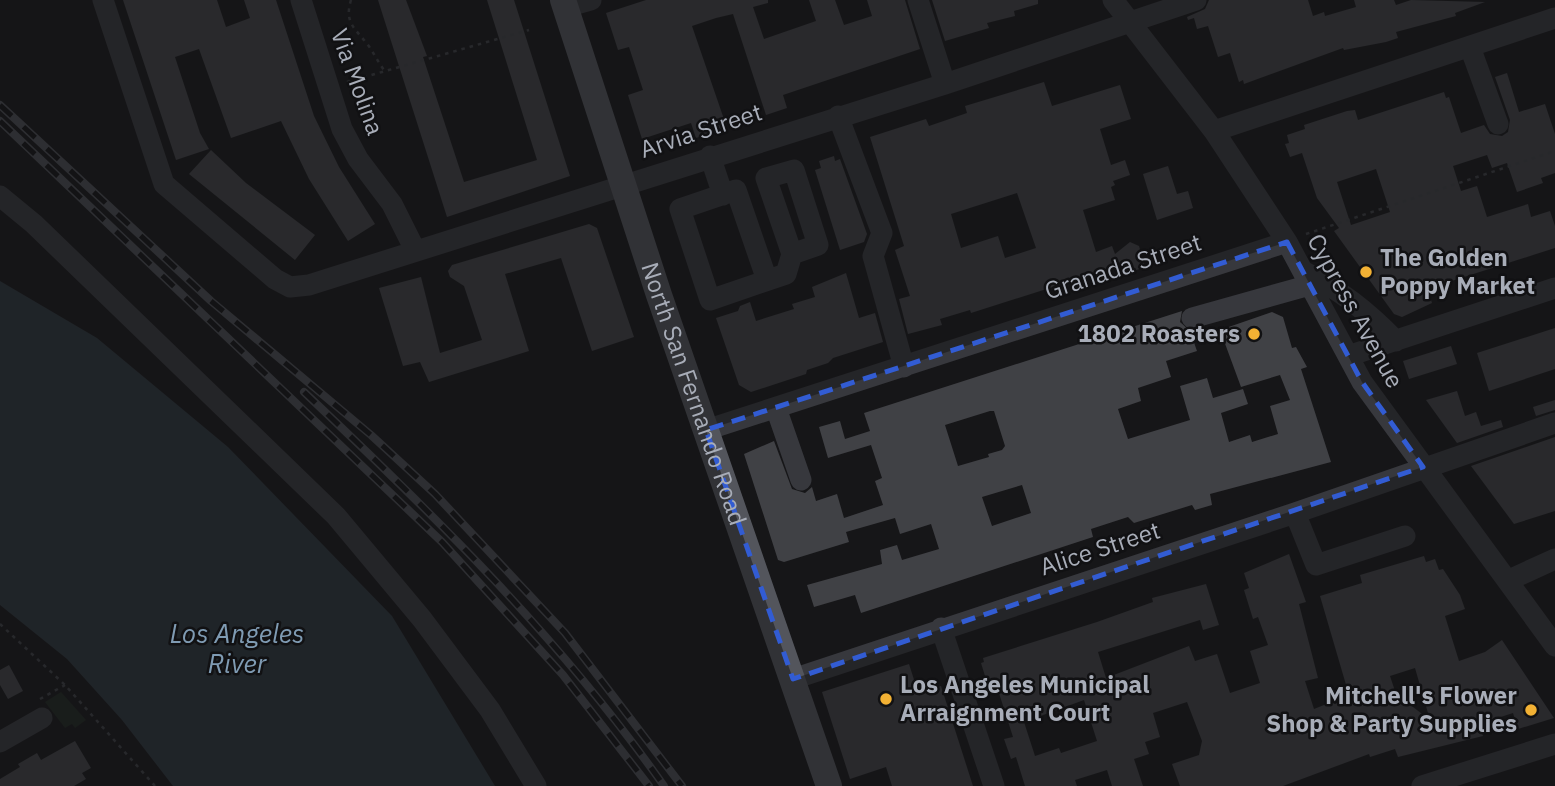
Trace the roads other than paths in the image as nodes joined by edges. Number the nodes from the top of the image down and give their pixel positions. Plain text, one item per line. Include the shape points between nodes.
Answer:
1 (103, 0) edge
2 (301, 0) edge
3 (591, 0) edge
4 (918, 0) edge
5 (1113, 0) edge
6 (1196, 0) edge
7 (564, 4) edge
8 (1555, 18) edge
9 (1128, 22) junction
10 (1470, 47) junction
11 (945, 84) junction
12 (838, 116) junction
13 (1498, 124) dead end
14 (1214, 131) junction
15 (764, 139) junction
16 (710, 156) junction
17 (622, 184) junction
18 (0, 197) edge
19 (715, 197) junction
20 (1287, 242) junction
21 (415, 250) junction
22 (1307, 278) junction
23 (766, 281) junction
24 (1555, 288) edge
25 (1192, 318) dead end
26 (1396, 341) junction
27 (1348, 356) junction
28 (904, 367) junction
29 (776, 408) junction
30 (1555, 423) edge
31 (706, 430) junction
32 (1423, 467) junction
33 (801, 480) dead end
34 (1295, 513) junction
35 (1405, 536) dead end
36 (1555, 559) edge
37 (1509, 580) junction
38 (941, 628) junction
39 (1555, 646) edge
40 (793, 679) junction
41 (38, 710) road end
42 (0, 742) edge
43 (1555, 744) edge
44 (536, 786) edge
45 (829, 786) edge
46 (994, 786) edge
47 (1422, 786) edge

1 - 21 street, Arvia Street via 164,184 275,279 290,287 309,285
2 - 21 street, Via Molina via 342,129 392,204
3 - 7 street
4 - 11 street
5 - 9 street, Cypress Avenue
6 - 9 street, Arvia Street
7 - 17 main road, North San Fernando Road
8 - 10 street
9 - 11 street, Arvia Street
9 - 14 street, Cypress Avenue
10 - 13 street
10 - 14 street
11 - 12 street, Arvia Street
12 - 15 street, Arvia Street
12 - 28 street via 881,233 873,256
14 - 20 street, Cypress Avenue
15 - 16 street, Arvia Street
15 - 23 street via 774,176 766,178 792,254 786,274
16 - 17 street, Arvia Street
16 - 19 street
17 - 21 street, Arvia Street
17 - 31 main road, North San Fernando Road
18 - 44 street via 34,224 336,516 490,710
19 - 23 street via 736,190
19 - 23 street via 680,209 710,300
20 - 22 street, Cypress Avenue
20 - 28 street, Granada Street
22 - 25 street
22 - 26 street via 1340,291
22 - 27 street, Cypress Avenue
24 - 26 street
26 - 27 street
27 - 32 street, Cypress Avenue
28 - 29 street, Granada Street
29 - 31 street, Granada Street
29 - 33 street
30 - 32 street, Alice Street
31 - 40 main road, North San Fernando Road
32 - 34 street, Alice Street
32 - 37 street, Cypress Avenue
34 - 35 street via 1316,565
34 - 38 street, Alice Street
36 - 37 street
37 - 39 street, Cypress Avenue
38 - 40 street, Alice Street
38 - 46 street
40 - 45 main road, North San Fernando Road
41 - 42 street
43 - 47 street

